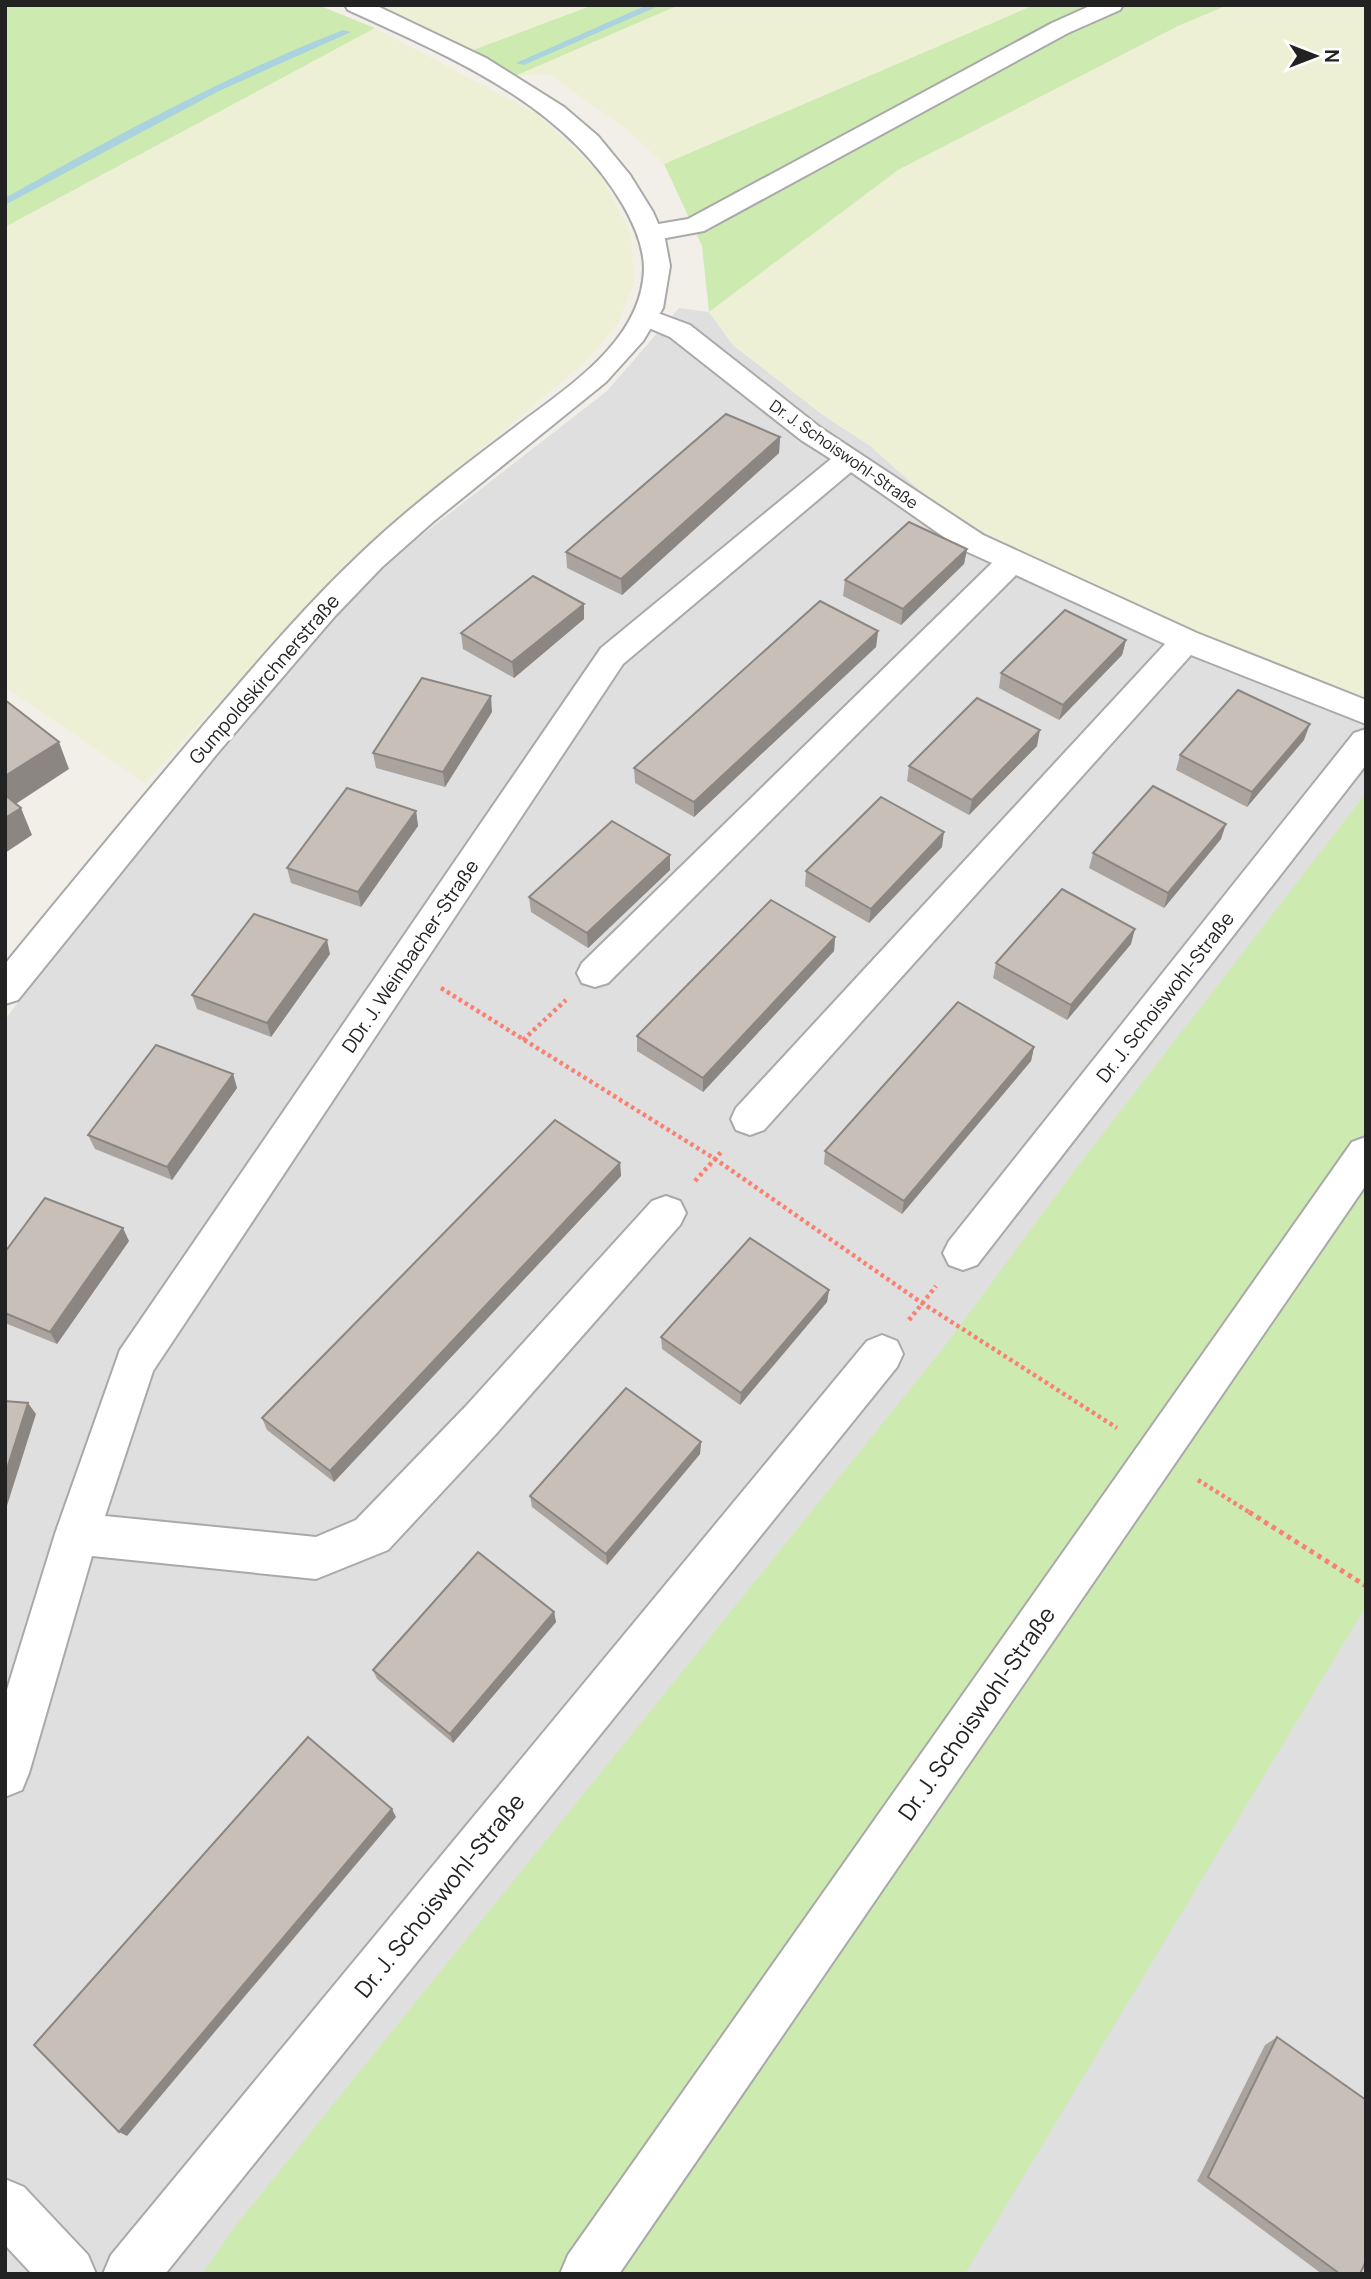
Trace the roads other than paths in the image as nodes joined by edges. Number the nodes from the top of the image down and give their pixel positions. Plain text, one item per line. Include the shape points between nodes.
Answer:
1 (356, 5) edge
2 (1112, 5) edge
3 (650, 233) junction
4 (647, 317) junction
5 (850, 458) junction
6 (1012, 561) junction
7 (1186, 641) junction
8 (1366, 713) edge
9 (1366, 741) edge
10 (595, 972) road end
11 (5, 990) edge
12 (750, 1119) dead end
13 (1366, 1153) edge
14 (666, 1213) dead end
15 (963, 1253) road end
16 (882, 1354) road end
17 (77, 1534) junction
18 (5, 1773) edge
19 (5, 2206) edge
20 (69, 2274) edge
21 (130, 2274) edge
22 (587, 2274) edge

1 - 3 street, Gumpoldskirchnerstraße via 524,90 587,136 634,199
2 - 3 street via 1060,27 695,226
3 - 4 street, Gumpoldskirchnerstraße via 657,264
4 - 5 street, Dr. J. Schoiswohl-Straße via 680,331 811,434
4 - 11 street, Gumpoldskirchnerstraße via 599,375 419,518 317,614
5 - 6 street, Dr. J. Schoiswohl-Straße via 972,542
5 - 17 street, DDr. J. Weinbacher-Straße via 612,656 135,1363
6 - 7 street, Dr. J. Schoiswohl-Straße
6 - 10 street
7 - 8 street, Dr. J. Schoiswohl-Straße
7 - 12 street
9 - 15 street, Dr. J. Schoiswohl-Straße
13 - 22 street, Dr. J. Schoiswohl-Straße
14 - 17 street via 372,1535 316,1558
16 - 21 street, Dr. J. Schoiswohl-Straße
17 - 18 street, DDr. J. Weinbacher-Straße
19 - 20 street

